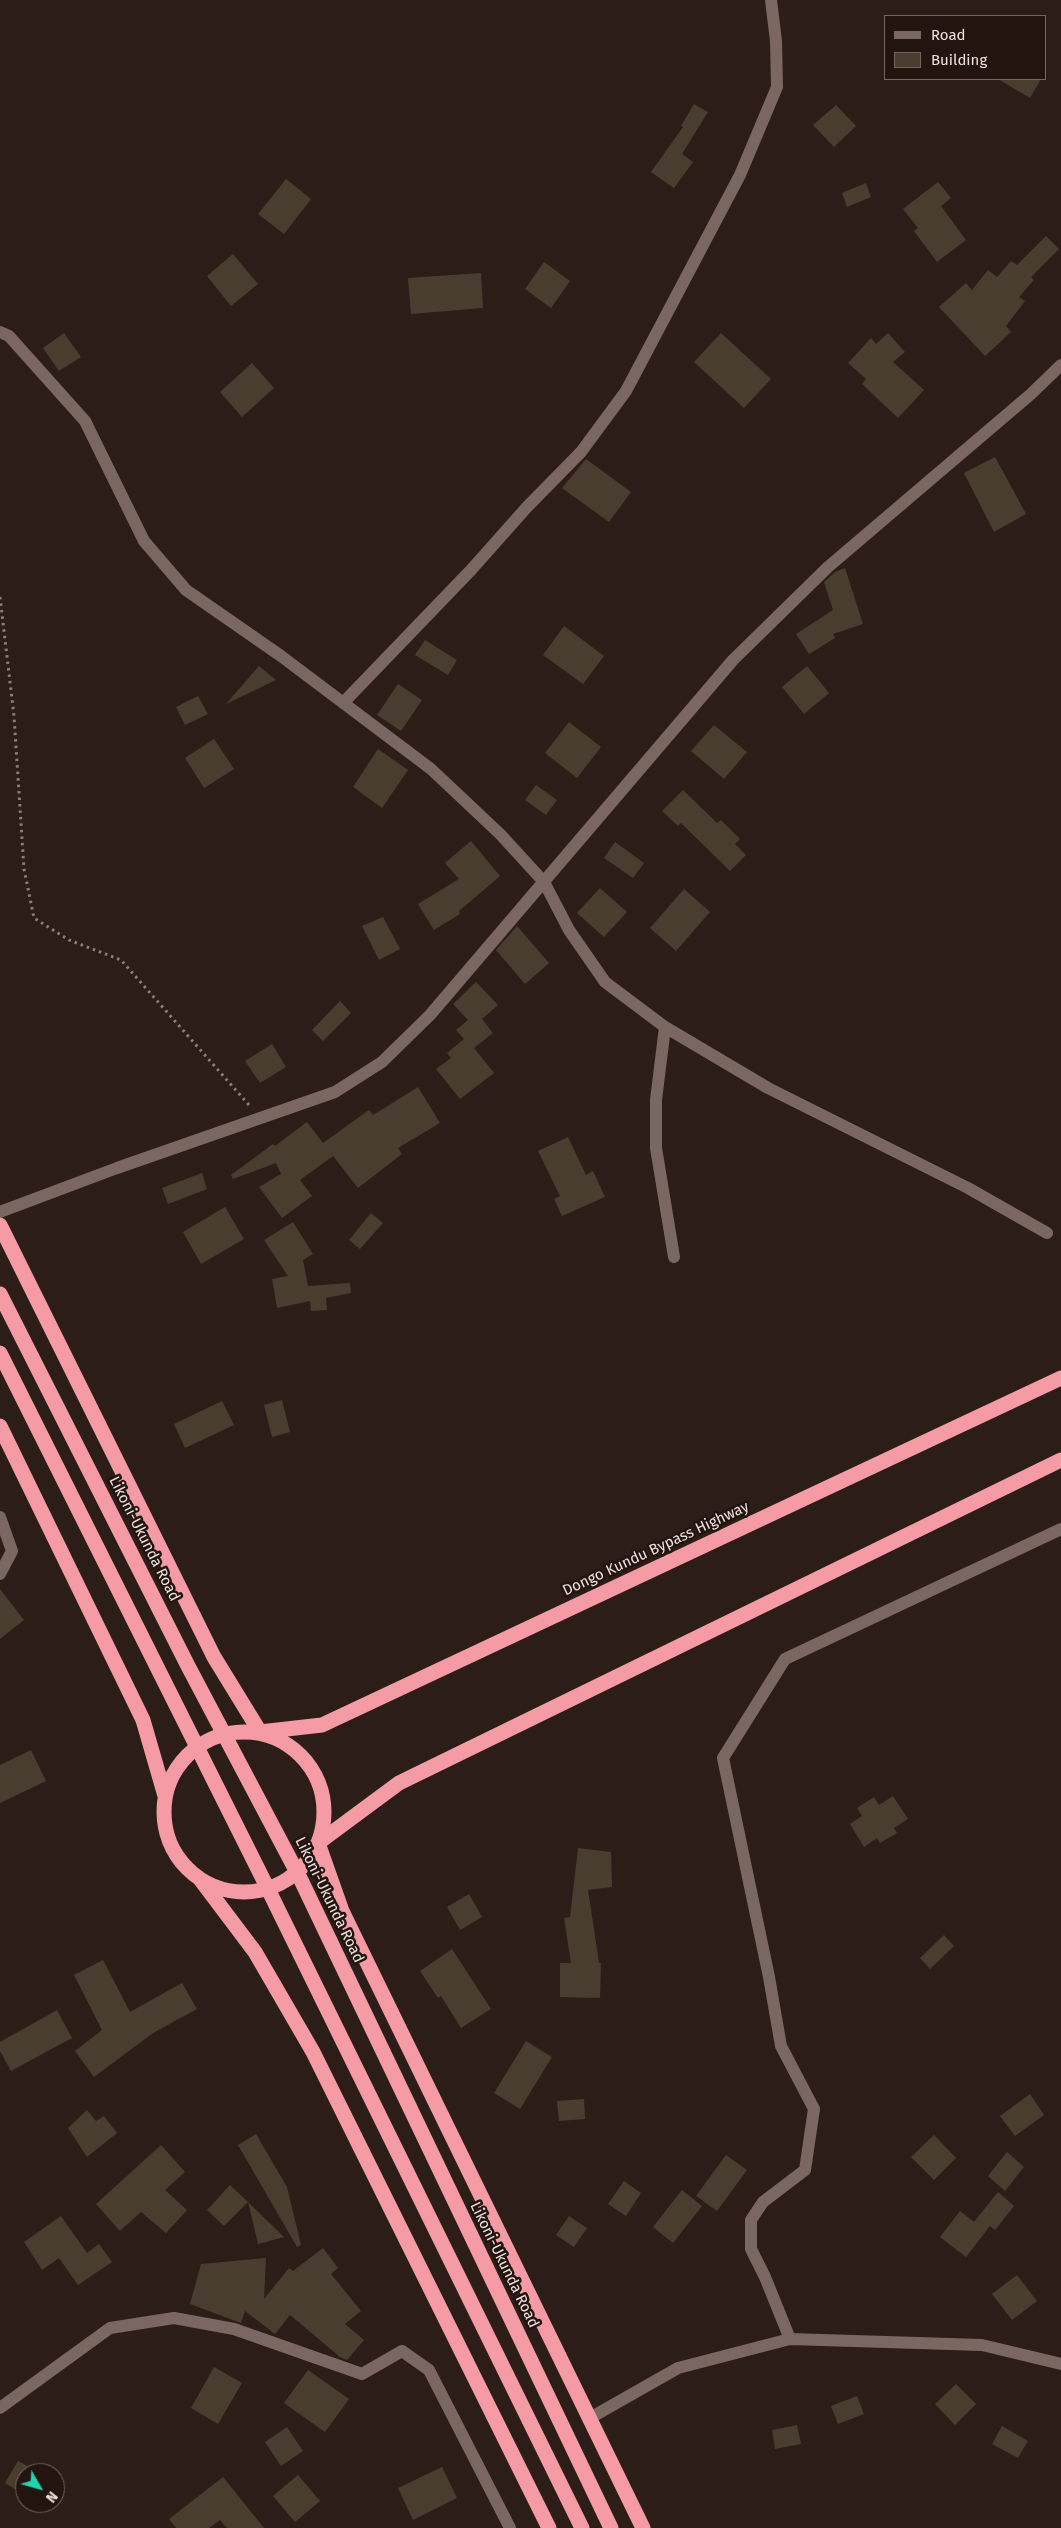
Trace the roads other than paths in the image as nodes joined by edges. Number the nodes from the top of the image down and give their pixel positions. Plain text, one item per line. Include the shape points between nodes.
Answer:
1 (771, 0) edge
2 (0, 332) edge
3 (1061, 365) edge
4 (343, 703) junction
5 (544, 882) junction
6 (665, 1027) junction
7 (0, 1212) edge
8 (0, 1225) edge
9 (1047, 1234) dead end
10 (674, 1257) dead end
11 (0, 1294) edge
12 (0, 1353) edge
13 (1061, 1378) edge
14 (0, 1426) edge
15 (1061, 1460) edge
16 (0, 1517) edge
17 (1061, 1530) edge
18 (0, 1574) edge
19 (260, 1732) junction
20 (165, 1796) junction
21 (318, 1843) junction
22 (200, 1879) junction
23 (790, 2339) junction
24 (1061, 2364) edge
25 (0, 2408) edge
26 (590, 2418) junction
27 (510, 2528) edge
28 (549, 2528) edge
29 (582, 2528) edge
30 (611, 2528) edge
31 (643, 2528) edge

1 - 4 street via 777,87 740,175 626,391 581,452
2 - 4 street via 9,336 85,421 144,541 186,590
3 - 5 street via 828,567 733,660
4 - 5 street via 431,769 500,834
5 - 6 street via 569,930 605,982
5 - 7 street via 430,1015 382,1062 335,1092
6 - 9 street via 768,1088 968,1188
6 - 10 street via 656,1100 656,1148
8 - 19 highway via 214,1656
11 - 30 highway, Likoni-Ukunda Road via 300,1878
12 - 29 highway
13 - 19 highway, Dongo Kundu Bypass Highway via 322,1725
14 - 20 highway via 143,1720
15 - 21 highway via 399,1784
16 - 18 street via 12,1551
17 - 23 street via 786,1659 723,1758 781,2046 814,2109 805,2170 763,2202 751,2220 751,2249
19 - 20 highway via 229,1732 199,1744 177,1767
19 - 21 highway via 289,1744 311,1767 323,1796
20 - 22 highway via 164,1827 169,1842 186,1868
21 - 22 highway via 300,1869 288,1879 266,1888 227,1891
21 - 26 highway via 342,1912
22 - 28 highway via 255,1952 312,2052
23 - 24 street via 982,2345
23 - 26 street via 678,2368
25 - 27 street via 110,2328 174,2318 234,2329 362,2374 402,2351 430,2370
26 - 31 highway

